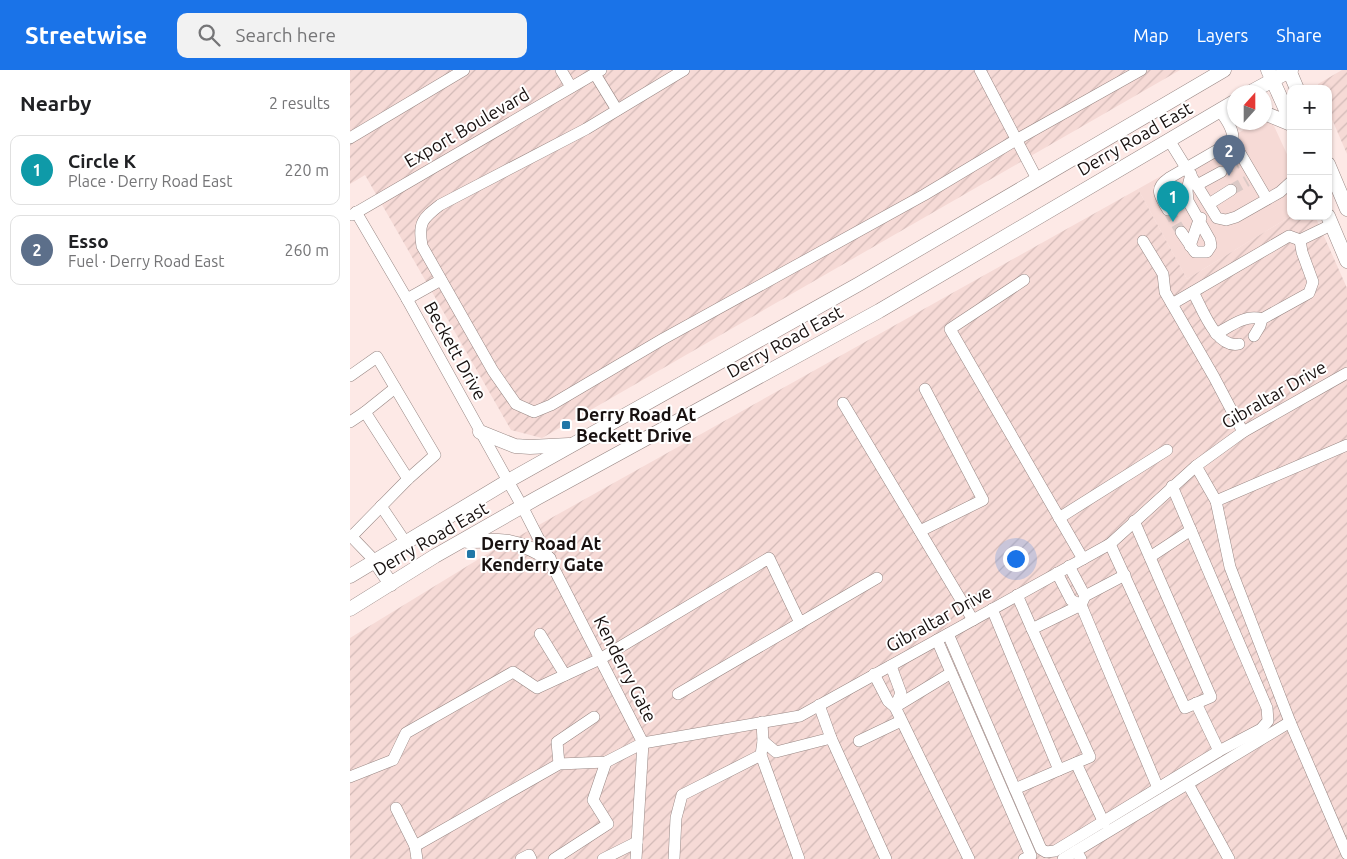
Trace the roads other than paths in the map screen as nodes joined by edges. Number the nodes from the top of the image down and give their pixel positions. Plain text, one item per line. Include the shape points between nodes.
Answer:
1 (464, 70) edge
2 (561, 70) edge
3 (684, 70) edge
4 (980, 70) edge
5 (1141, 70) edge
6 (1224, 70) edge
7 (1290, 70) edge
8 (598, 72) edge
9 (1271, 75) edge
10 (1259, 85) edge
11 (1296, 85) edge
12 (571, 87) junction
13 (1227, 109) edge
14 (617, 110) junction
15 (1287, 113) edge
16 (1272, 116) edge
17 (1287, 122) edge
18 (1231, 130) edge
19 (350, 138) edge
20 (1016, 140) junction
21 (1169, 140) junction
22 (1233, 142) junction
23 (1189, 171) junction
24 (1221, 172) tunnel mouth
25 (1332, 173) edge
26 (1037, 179) junction
27 (1197, 185) junction
28 (1287, 186) edge
29 (1231, 190) tunnel mouth
30 (1267, 199) junction
31 (1211, 208) junction
32 (1347, 209) edge
33 (1168, 210) tunnel mouth
34 (353, 214) edge
35 (1199, 220) junction
36 (1329, 221) edge
37 (1181, 232) tunnel mouth
38 (1300, 240) junction
39 (1143, 241) dead end
40 (1190, 246) junction
41 (1347, 260) edge
42 (442, 280) junction
43 (1024, 280) dead end
44 (1193, 292) junction
45 (407, 299) junction
46 (1172, 304) junction
47 (1262, 319) junction
48 (1216, 334) junction
49 (1254, 336) dead end
50 (1239, 344) dead end
51 (1347, 373) edge
52 (350, 376) edge
53 (396, 388) junction
54 (924, 389) dead end
55 (843, 403) dead end
56 (365, 412) junction
57 (350, 422) edge
58 (480, 432) junction
59 (1243, 432) junction
60 (572, 445) junction
61 (1347, 445) edge
62 (1167, 450) dead end
63 (1196, 466) junction
64 (408, 479) junction
65 (508, 481) junction
66 (1172, 486) junction
67 (1216, 500) junction
68 (381, 506) junction
69 (523, 508) junction
70 (1059, 518) junction
71 (1134, 521) junction
72 (1192, 530) junction
73 (920, 532) junction
74 (351, 536) edge
75 (463, 541) junction
76 (406, 543) junction
77 (1110, 544) junction
78 (1150, 557) junction
79 (549, 559) junction
80 (1083, 559) junction
81 (375, 561) junction
82 (1069, 566) junction
83 (1057, 573) junction
84 (1125, 575) junction
85 (350, 576) edge
86 (877, 578) dead end
87 (391, 584) junction
88 (1017, 595) junction
89 (1083, 600) junction
90 (350, 609) edge
91 (992, 609) junction
92 (973, 620) junction
93 (800, 623) junction
94 (1032, 628) junction
95 (540, 634) dead end
96 (948, 634) junction
97 (937, 640) junction
98 (600, 659) junction
99 (891, 666) junction
100 (951, 673) junction
101 (874, 674) junction
102 (564, 675) junction
103 (678, 694) dead end
104 (1196, 703) junction
105 (819, 705) junction
106 (895, 707) junction
107 (594, 717) dead end
108 (901, 721) junction
109 (762, 722) junction
110 (1290, 722) junction
111 (831, 738) junction
112 (763, 741) junction
113 (859, 741) dead end
114 (643, 743) junction
115 (1219, 751) junction
116 (761, 755) junction
117 (606, 762) junction
118 (1076, 763) junction
119 (559, 764) junction
120 (1059, 770) junction
121 (350, 776) edge
122 (1188, 784) junction
123 (1158, 788) junction
124 (1015, 789) junction
125 (396, 808) dead end
126 (1104, 823) junction
127 (637, 842) junction
128 (415, 846) junction
129 (1347, 854) edge
130 (1078, 855) edge
131 (417, 859) edge
132 (521, 859) edge
133 (531, 859) edge
134 (554, 859) edge
135 (603, 859) edge
136 (636, 859) edge
137 (674, 859) edge
138 (799, 859) edge
139 (886, 859) edge
140 (969, 859) edge
141 (1024, 859) edge
142 (1063, 859) edge
143 (1229, 859) edge

1 - 19 street
2 - 12 street
3 - 14 street
4 - 20 street
5 - 20 street
6 - 26 main road, Derry Road East
7 - 9 main road
7 - 11 main road
8 - 12 street, Export Boulevard
8 - 14 street
9 - 10 main road
9 - 15 main road
12 - 34 street, Export Boulevard
13 - 21 main road, Derry Road East
14 - 42 street via 586,130 440,205 424,217 420,231 422,246
16 - 17 main road
18 - 22 street
20 - 26 street
20 - 42 street via 924,195 534,412 516,404 493,372
21 - 23 street
21 - 69 main road, Derry Road East via 879,311
22 - 23 street
22 - 30 street via 1250,179
23 - 27 street
23 - 33 street via 1160,184 1159,191
23 - 35 street via 1188,201
24 - 27 street
25 - 32 main road
26 - 60 main road, Derry Road East via 859,284
27 - 31 street
28 - 30 street
29 - 31 street
30 - 31 street via 1226,220 1216,218
31 - 35 street
34 - 45 street, Beckett Drive
35 - 40 street
35 - 40 street via 1211,246 1207,252 1200,253
36 - 38 street
36 - 41 main road
37 - 40 street
38 - 44 street via 1290,236
38 - 47 street via 1313,282 1309,293
39 - 46 street via 1164,274 1166,292
42 - 45 street
43 - 70 street via 950,329
44 - 46 street
44 - 48 street
45 - 58 street, Beckett Drive
46 - 59 street
47 - 48 street via 1253,316
47 - 49 street
48 - 50 street via 1225,343
51 - 59 street, Gibraltar Drive
52 - 53 street via 377,357
53 - 56 street
53 - 64 street via 435,455
54 - 73 street via 984,500
55 - 73 street
56 - 57 street
56 - 64 street
58 - 60 main road via 515,446
58 - 65 street, Beckett Drive
59 - 63 street, Gibraltar Drive
60 - 65 main road, Derry Road East
61 - 67 street
62 - 70 street
63 - 66 street, Gibraltar Drive
63 - 67 street
64 - 68 street
65 - 69 street, Beckett Drive
65 - 76 main road, Derry Road East
66 - 71 street, Gibraltar Drive
66 - 72 street
67 - 110 street via 1230,566
68 - 74 street
68 - 76 street
69 - 75 main road, Derry Road East
69 - 79 street, Kenderry Gate
70 - 80 street
71 - 77 street, Gibraltar Drive
71 - 78 street
72 - 78 street
72 - 115 street via 1269,717 1266,726
73 - 92 street
74 - 81 street
75 - 79 main road via 521,544
75 - 87 main road, Derry Road East
76 - 81 main road, Derry Road East
77 - 80 street, Gibraltar Drive
77 - 84 street
78 - 104 street via 1211,697
79 - 98 street, Kenderry Gate
80 - 82 street, Gibraltar Drive
81 - 85 main road, Derry Road East
81 - 87 main road
82 - 83 street, Gibraltar Drive
82 - 89 street
83 - 88 street, Gibraltar Drive
83 - 89 street via 1072,600
84 - 89 street
84 - 104 street via 1185,708
86 - 93 street
87 - 90 main road, Derry Road East
88 - 91 street, Gibraltar Drive
88 - 94 street
89 - 94 street
89 - 123 street
91 - 92 street, Gibraltar Drive
91 - 120 street
92 - 96 street, Gibraltar Drive
93 - 98 street via 770,558
93 - 103 street
94 - 118 street via 1090,757
95 - 102 street
96 - 97 street, Gibraltar Drive
96 - 124 street
97 - 99 street, Gibraltar Drive
97 - 100 street
98 - 102 street
98 - 114 street, Kenderry Gate
99 - 101 street, Gibraltar Drive
99 - 106 street via 901,693
100 - 106 street
100 - 141 street via 1031,856
101 - 105 street, Gibraltar Drive
101 - 106 street via 888,701
102 - 121 street via 537,688 513,672 406,734 393,760
104 - 115 street
105 - 109 street, Gibraltar Drive via 800,716
105 - 111 street
106 - 108 street
107 - 119 street via 557,742
108 - 113 street
108 - 140 street
109 - 112 street
109 - 114 street, Gibraltar Drive
110 - 122 street
110 - 129 street
111 - 112 street via 776,752
111 - 139 street
112 - 116 street
114 - 117 street, Gibraltar Drive
114 - 127 street, Kenderry Gate
115 - 123 street
116 - 137 street via 682,795 676,818
116 - 138 street
117 - 119 street
117 - 134 street via 593,800 608,824
118 - 120 street
118 - 126 street
119 - 128 street
120 - 124 street
122 - 130 street
122 - 143 street
123 - 126 street
124 - 126 street via 1038,843 1046,852 1055,851
125 - 128 street
127 - 135 street
127 - 136 street, Kenderry Gate
128 - 131 street
130 - 142 street
132 - 133 street via 529,855

